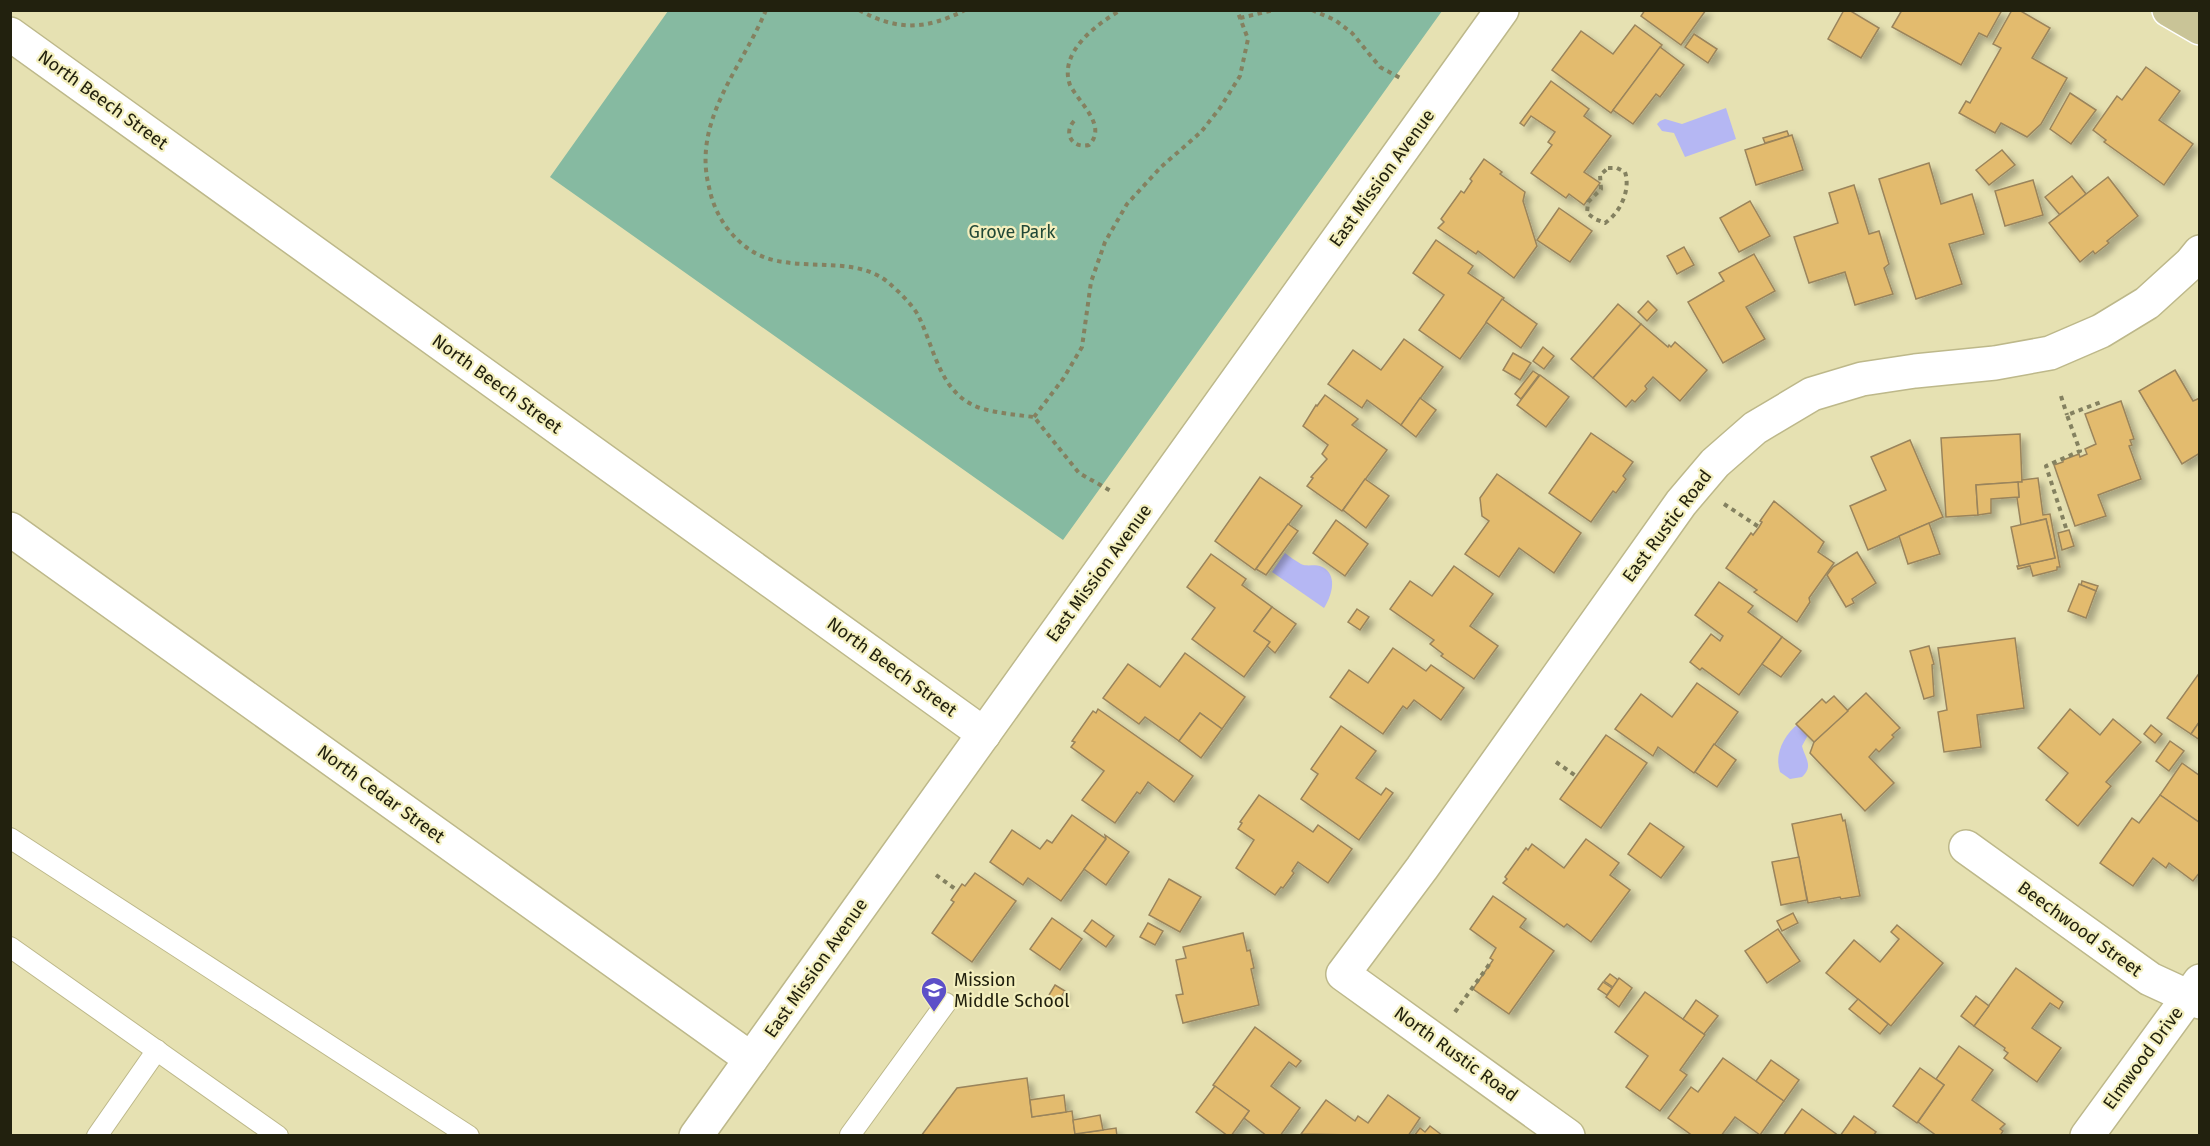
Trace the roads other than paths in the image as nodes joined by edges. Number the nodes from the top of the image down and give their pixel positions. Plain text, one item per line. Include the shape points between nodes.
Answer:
1 (1502, 10) edge
2 (2169, 10) edge
3 (2199, 28) edge
4 (10, 34) edge
5 (2199, 252) edge
6 (10, 529) edge
7 (984, 734) junction
8 (10, 838) edge
9 (1966, 847) dead end
10 (10, 946) edge
11 (1343, 974) joint
12 (2196, 993) edge
13 (946, 1003) dead end
14 (157, 1050) junction
15 (751, 1059) junction
16 (850, 1135) edge
17 (97, 1136) edge
18 (278, 1136) edge
19 (469, 1136) edge
20 (696, 1136) edge
21 (1568, 1136) edge
22 (2087, 1136) edge

1 - 7 street, East Mission Avenue
2 - 3 main road
4 - 7 street, North Beech Street
5 - 11 street, East Rustic Road via 2147,303 2101,331 2050,353 1862,379 1812,394 1755,428 1715,462 1681,503
6 - 15 street, North Cedar Street
7 - 15 street, East Mission Avenue
8 - 19 lane
9 - 12 street, Beechwood Street via 2150,979
10 - 14 lane
11 - 21 street, North Rustic Road
12 - 22 street, Elmwood Drive
13 - 16 lane
14 - 17 lane
14 - 18 lane
15 - 20 street, East Mission Avenue

